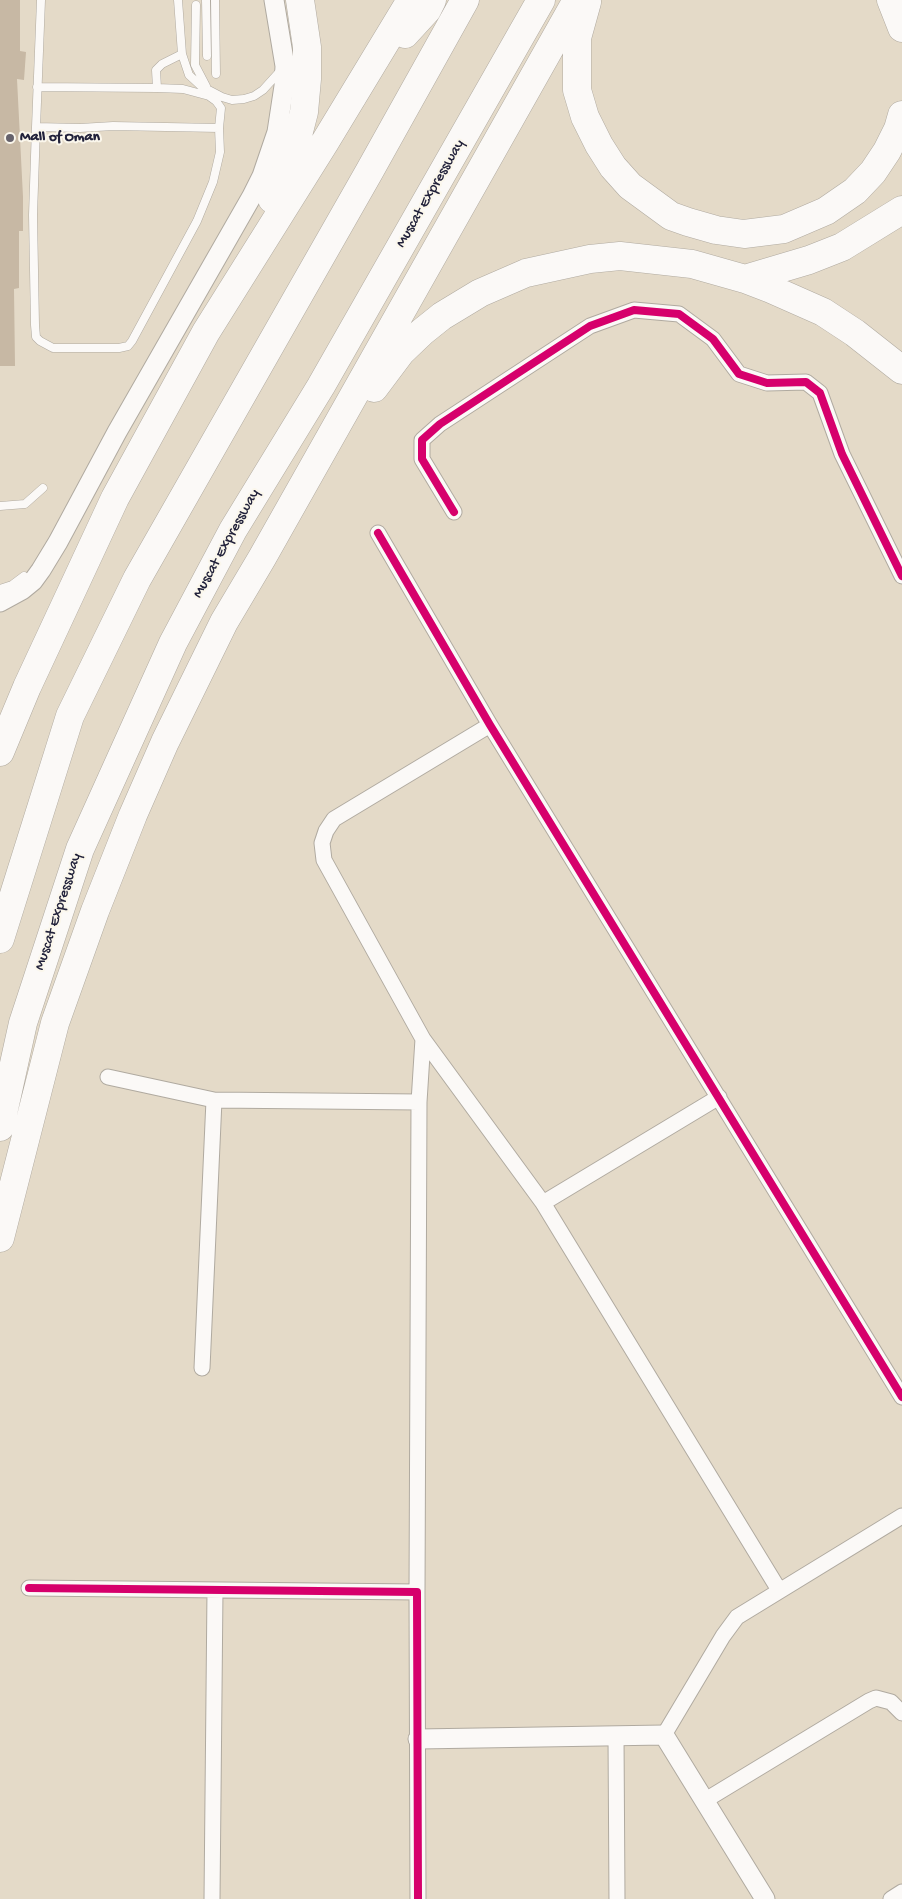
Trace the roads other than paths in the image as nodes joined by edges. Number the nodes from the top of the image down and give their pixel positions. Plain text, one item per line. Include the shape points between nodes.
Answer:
1 (41, 0) edge
2 (178, 0) edge
3 (206, 0) edge
4 (215, 0) edge
5 (274, 0) edge
6 (300, 0) edge
7 (411, 0) edge
8 (432, 0) edge
9 (465, 0) edge
10 (541, 0) edge
11 (577, 0) edge
12 (587, 0) edge
13 (891, 0) edge
14 (196, 5) dead end
15 (902, 28) edge
16 (182, 54) junction
17 (207, 56) dead end
18 (285, 66) junction
19 (216, 74) dead end
20 (360, 84) junction
21 (37, 87) junction
22 (157, 88) junction
23 (208, 90) junction
24 (902, 115) edge
25 (36, 128) junction
26 (220, 128) junction
27 (902, 210) edge
28 (745, 279) junction
29 (206, 332) junction
30 (902, 370) edge
31 (43, 488) dead end
32 (0, 506) edge
33 (454, 512) dead end
34 (378, 533) dead end
35 (58, 542) junction
36 (262, 558) junction
37 (902, 576) edge
38 (0, 589) edge
39 (0, 602) edge
40 (490, 725) junction
41 (0, 752) edge
42 (0, 939) edge
43 (423, 1039) junction
44 (108, 1077) dead end
45 (719, 1097) junction
46 (214, 1100) junction
47 (419, 1102) junction
48 (0, 1127) edge
49 (543, 1202) junction
50 (0, 1238) edge
51 (202, 1368) dead end
52 (902, 1397) edge
53 (902, 1516) edge
54 (28, 1588) dead end
55 (215, 1590) junction
56 (780, 1590) junction
57 (417, 1592) junction
58 (902, 1713) edge
59 (616, 1736) junction
60 (664, 1736) junction
61 (418, 1739) junction
62 (704, 1801) junction
63 (902, 1892) edge
64 (212, 1899) edge
65 (418, 1899) edge
66 (618, 1899) edge
67 (765, 1899) edge
68 (890, 1899) edge

1 - 21 lane
2 - 16 lane
3 - 17 lane
4 - 19 lane
5 - 18 street
6 - 29 highway via 307,47 307,79 304,112 296,143 285,174 220,294
7 - 20 highway
8 - 20 highway via 427,10
9 - 42 highway via 137,579 70,716
10 - 48 highway, Muscat Expressway via 321,386 233,530 173,643 80,849 23,1023
11 - 36 highway
12 - 24 highway via 578,38 577,71 585,116 613,167 630,186 672,216 688,222 744,234 784,228 826,211 855,191 873,172 887,151
13 - 15 highway
14 - 23 lane via 195,65
16 - 22 lane via 156,70
16 - 23 lane via 189,75
18 - 23 lane via 254,96 232,100
18 - 35 street via 278,124 262,176
20 - 29 highway
21 - 22 lane
21 - 25 lane
22 - 26 lane via 183,89 209,96 221,108
25 - 26 lane
25 - 26 lane via 33,215 35,325 36,337 53,348 119,348 128,346 132,341 197,220 213,182 220,152
27 - 28 highway via 842,248
28 - 30 highway via 822,312
28 - 36 highway via 692,264 620,256 590,258 526,273 480,293 442,316 401,352
29 - 41 highway via 116,498
31 - 32 lane via 25,504
33 - 37 street via 422,458 422,440 440,424 590,326 634,310 679,314 713,339 739,374 767,383 806,382 820,393 842,454
34 - 40 street
35 - 38 lane via 45,550 20,580
35 - 39 street via 33,581 11,598
36 - 50 highway via 224,622 165,742 96,911 55,1023
40 - 43 street via 334,819 322,843 324,860
40 - 45 street
43 - 47 street
43 - 49 street
44 - 46 street
45 - 49 street
45 - 52 street
46 - 47 street
46 - 51 street
47 - 57 street
49 - 56 street
53 - 56 street
54 - 55 street
55 - 57 street
55 - 64 street
56 - 60 street via 737,1617
57 - 61 street
58 - 62 street via 891,1702 876,1698
59 - 60 street
59 - 61 street
59 - 66 street
60 - 62 street
61 - 65 street
62 - 67 street
63 - 68 street

